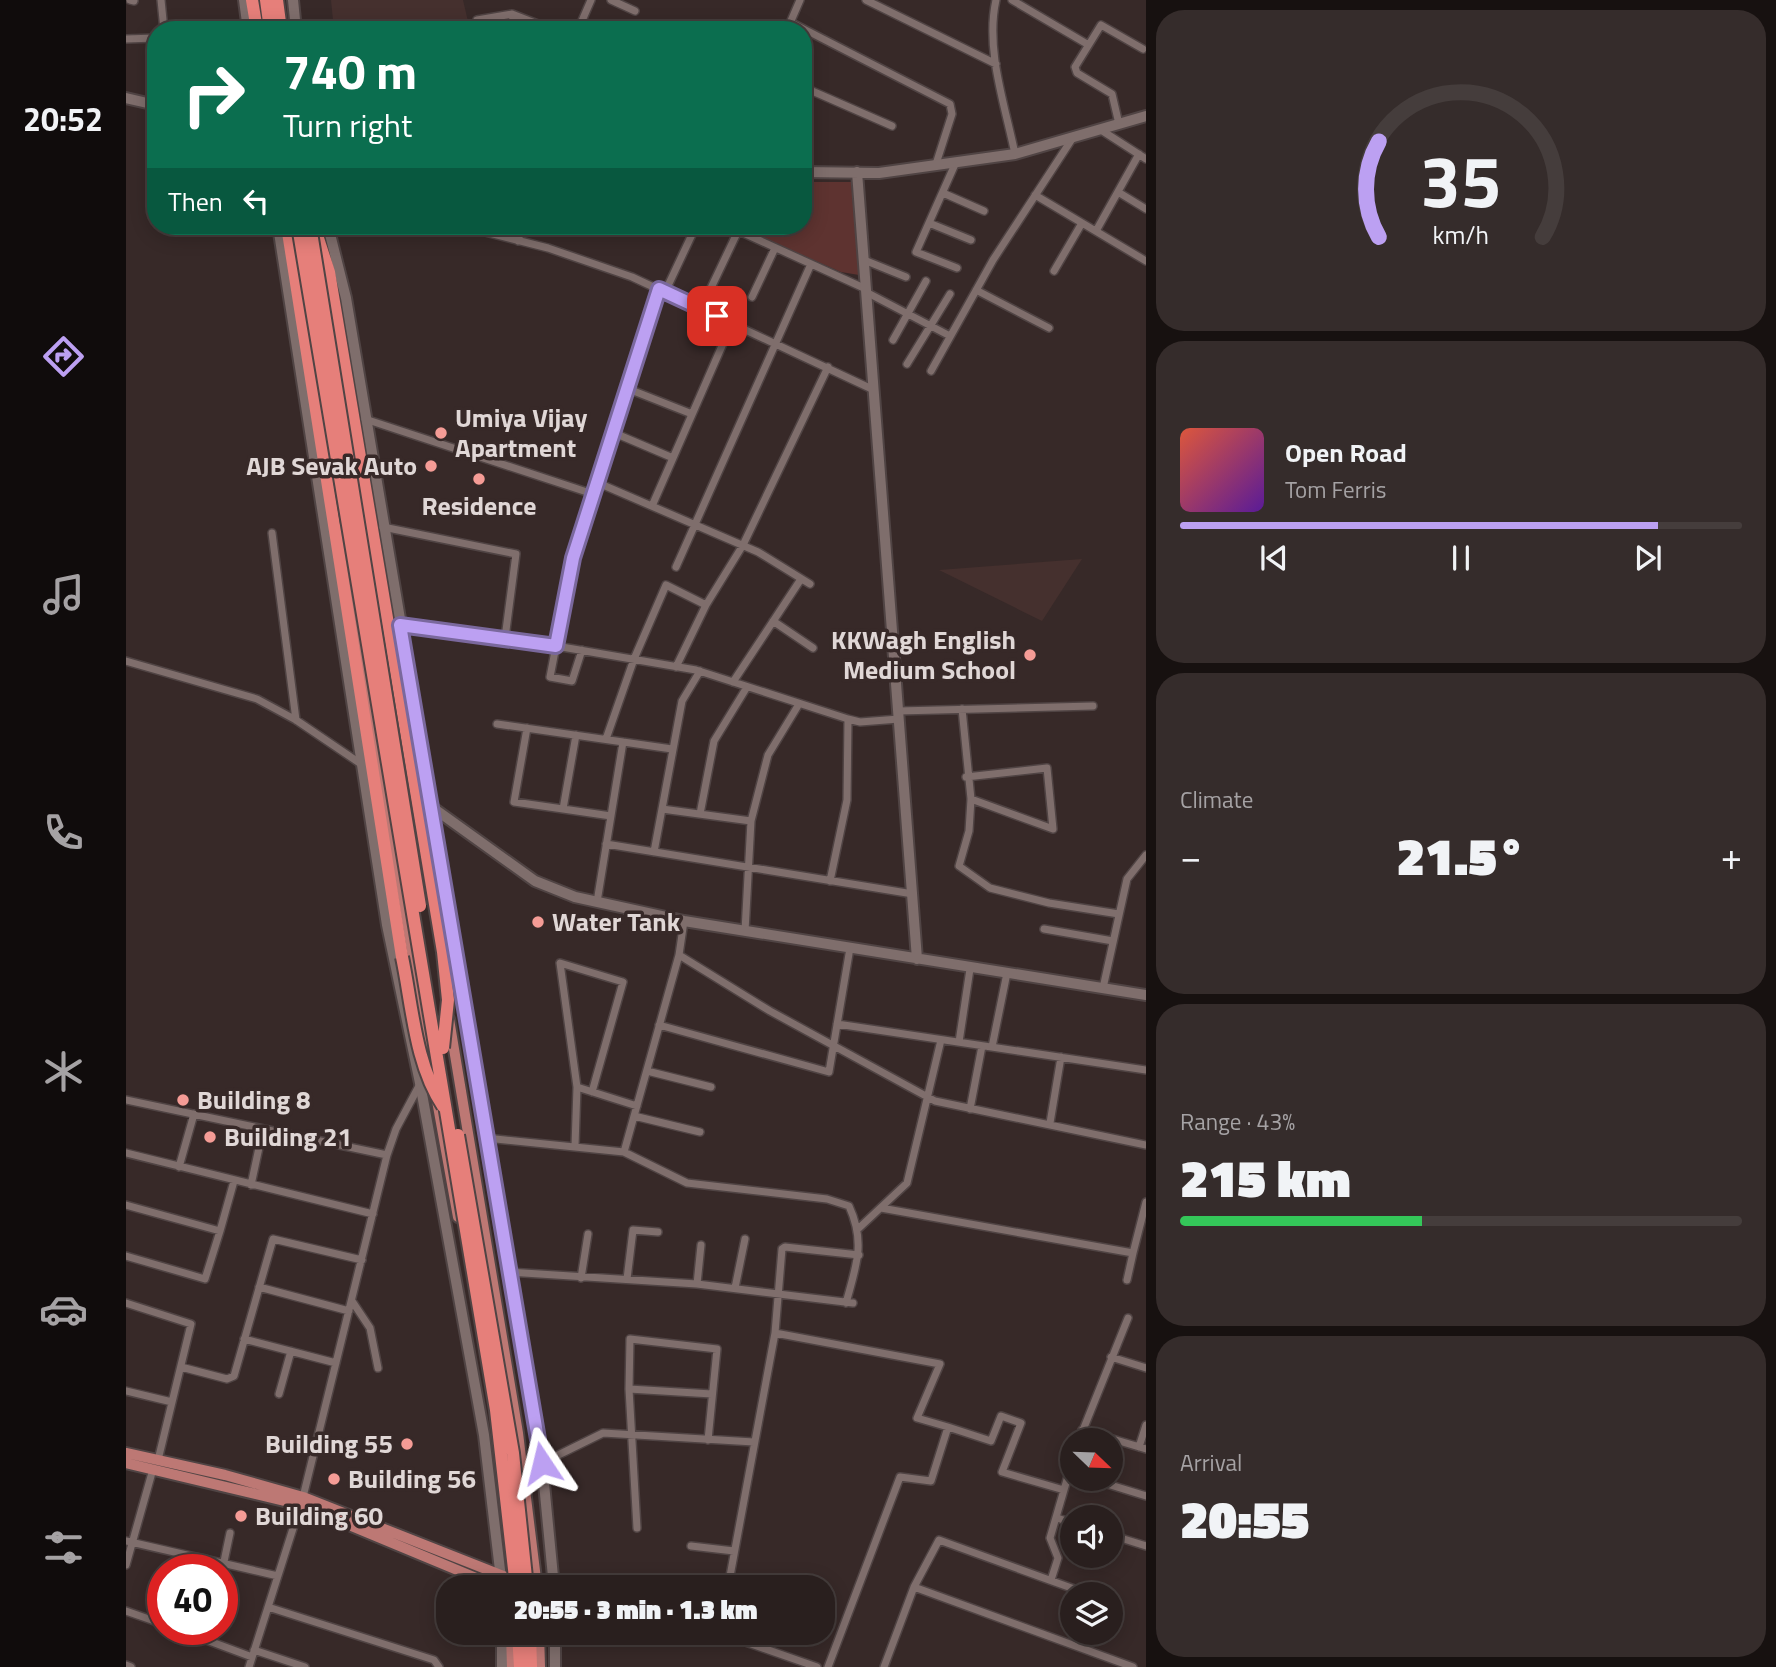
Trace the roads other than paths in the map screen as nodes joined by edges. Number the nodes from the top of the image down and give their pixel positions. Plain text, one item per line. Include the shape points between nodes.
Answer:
1 (161, 0) edge
2 (244, 0) edge
3 (252, 0) edge
4 (260, 0) edge
5 (266, 0) edge
6 (282, 0) edge
7 (293, 0) edge
8 (591, 0) edge
9 (611, 0) edge
10 (800, 0) edge
11 (866, 0) edge
12 (996, 0) edge
13 (1012, 0) edge
14 (635, 11) dead end
15 (512, 14) junction
16 (478, 20) dead end
17 (163, 21) edge
18 (249, 21) edge
19 (251, 21) edge
20 (263, 21) edge
21 (269, 21) edge
22 (284, 21) edge
23 (295, 21) edge
24 (514, 21) edge
25 (530, 21) edge
26 (582, 21) edge
27 (791, 21) edge
28 (812, 37) edge
29 (147, 38) edge
30 (126, 39) edge
31 (1087, 44) junction
32 (1143, 49) dead end
33 (996, 64) junction
34 (812, 91) edge
35 (126, 98) edge
36 (147, 103) edge
37 (1146, 116) edge
38 (1119, 124) junction
39 (892, 126) dead end
40 (1101, 131) junction
41 (1072, 139) junction
42 (1015, 154) junction
43 (1142, 157) edge
44 (956, 162) junction
45 (936, 164) junction
46 (812, 172) edge
47 (857, 172) junction
48 (1118, 192) junction
49 (943, 193) junction
50 (1035, 195) junction
51 (1146, 209) edge
52 (984, 211) dead end
53 (929, 223) junction
54 (1082, 223) junction
55 (1096, 231) junction
56 (279, 235) edge
57 (288, 235) edge
58 (297, 235) edge
59 (298, 235) edge
60 (318, 235) edge
61 (318, 235) edge
62 (319, 235) edge
63 (320, 235) edge
64 (496, 235) edge
65 (520, 235) edge
66 (691, 235) edge
67 (736, 235) edge
68 (747, 235) edge
69 (971, 240) dead end
70 (518, 241) junction
71 (775, 248) junction
72 (864, 260) junction
73 (1146, 261) edge
74 (811, 264) junction
75 (957, 268) dead end
76 (1054, 271) dead end
77 (906, 277) dead end
78 (926, 281) dead end
79 (976, 289) junction
80 (662, 290) junction
81 (866, 290) junction
82 (950, 294) dead end
83 (752, 297) dead end
84 (702, 309) junction
85 (908, 313) junction
86 (732, 323) junction
87 (931, 326) junction
88 (1049, 328) dead end
89 (950, 336) junction
90 (893, 340) dead end
91 (776, 343) junction
92 (907, 364) dead end
93 (828, 367) junction
94 (931, 371) dead end
95 (626, 388) junction
96 (874, 390) junction
97 (692, 414) junction
98 (365, 419) junction
99 (612, 432) junction
100 (673, 458) junction
101 (596, 482) junction
102 (593, 494) junction
103 (652, 506) junction
104 (695, 524) junction
105 (383, 527) junction
106 (272, 533) dead end
107 (743, 545) junction
108 (676, 567) dead end
109 (801, 579) junction
110 (810, 584) dead end
111 (706, 605) junction
112 (773, 621) junction
113 (400, 625) junction
114 (505, 638) junction
115 (556, 646) junction
116 (813, 649) dead end
117 (582, 650) junction
118 (634, 659) junction
119 (126, 661) edge
120 (676, 667) junction
121 (700, 671) junction
122 (733, 682) junction
123 (747, 687) junction
124 (799, 704) junction
125 (1093, 706) dead end
126 (962, 709) junction
127 (899, 715) junction
128 (848, 719) junction
129 (296, 720) junction
130 (497, 724) dead end
131 (527, 728) junction
132 (576, 735) junction
133 (606, 739) junction
134 (623, 742) junction
135 (672, 749) junction
136 (362, 765) junction
137 (966, 777) junction
138 (971, 799) junction
139 (429, 805) junction
140 (563, 809) junction
141 (662, 809) junction
142 (699, 814) junction
143 (611, 816) junction
144 (751, 821) junction
145 (606, 844) junction
146 (654, 852) junction
147 (1146, 855) edge
148 (748, 867) junction
149 (830, 881) junction
150 (912, 894) junction
151 (597, 902) junction
152 (1119, 915) junction
153 (684, 921) junction
154 (1044, 929) dead end
155 (745, 931) junction
156 (1113, 941) junction
157 (850, 948) junction
158 (679, 955) junction
159 (917, 959) junction
160 (970, 969) junction
161 (1007, 973) junction
162 (1103, 988) junction
163 (1146, 995) edge
164 (837, 1024) junction
165 (659, 1026) junction
166 (941, 1040) junction
167 (959, 1042) junction
168 (982, 1046) junction
169 (834, 1047) junction
170 (992, 1047) junction
171 (443, 1048) junction
172 (1061, 1057) junction
173 (1146, 1070) edge
174 (647, 1071) junction
175 (420, 1083) junction
176 (577, 1087) junction
177 (710, 1087) dead end
178 (592, 1092) junction
179 (929, 1097) junction
180 (126, 1100) edge
181 (637, 1106) junction
182 (970, 1108) junction
183 (445, 1109) junction
184 (194, 1114) junction
185 (634, 1116) junction
186 (1050, 1123) junction
187 (263, 1129) junction
188 (700, 1132) dead end
189 (485, 1138) junction
190 (1146, 1145) edge
191 (575, 1146) junction
192 (624, 1152) junction
193 (126, 1153) edge
194 (387, 1155) junction
195 (179, 1167) junction
196 (234, 1181) junction
197 (251, 1185) junction
198 (1146, 1202) edge
199 (126, 1205) edge
200 (881, 1208) junction
201 (373, 1214) junction
202 (859, 1228) junction
203 (220, 1231) junction
204 (658, 1232) dead end
205 (589, 1234) dead end
206 (745, 1239) dead end
207 (701, 1245) dead end
208 (1133, 1253) junction
209 (859, 1255) junction
210 (126, 1256) edge
211 (362, 1260) junction
212 (508, 1272) junction
213 (581, 1278) junction
214 (627, 1279) junction
215 (1127, 1280) dead end
216 (697, 1284) junction
217 (259, 1287) junction
218 (735, 1288) junction
219 (779, 1296) junction
220 (352, 1301) junction
221 (126, 1303) edge
222 (349, 1311) junction
223 (1128, 1318) dead end
224 (775, 1333) junction
225 (244, 1339) junction
226 (290, 1351) junction
227 (1111, 1357) junction
228 (336, 1363) junction
229 (181, 1367) junction
230 (378, 1368) dead end
231 (1146, 1368) edge
232 (629, 1389) junction
233 (126, 1391) edge
234 (279, 1394) dead end
235 (712, 1394) junction
236 (172, 1402) junction
237 (1146, 1425) edge
238 (948, 1427) junction
239 (1083, 1428) edge
240 (632, 1435) junction
241 (708, 1440) junction
242 (754, 1442) junction
243 (1124, 1442) edge
244 (1143, 1448) edge
245 (126, 1453) edge
246 (126, 1463) edge
247 (542, 1463) junction
248 (156, 1464) junction
249 (1060, 1489) edge
250 (1124, 1489) edge
251 (1064, 1491) edge
252 (1146, 1496) edge
253 (302, 1501) junction
254 (1057, 1518) junction
255 (1060, 1519) edge
256 (637, 1528) dead end
257 (230, 1533) dead end
258 (1123, 1539) edge
259 (130, 1542) edge
260 (691, 1546) dead end
261 (1146, 1546) edge
262 (734, 1551) junction
263 (173, 1554) edge
264 (226, 1554) edge
265 (126, 1565) edge
266 (238, 1570) edge
267 (482, 1575) edge
268 (505, 1575) edge
269 (505, 1575) edge
270 (505, 1575) edge
271 (526, 1575) edge
272 (536, 1575) edge
273 (553, 1575) edge
274 (730, 1575) edge
275 (278, 1576) junction
276 (1051, 1580) junction
277 (1060, 1583) edge
278 (915, 1587) junction
279 (268, 1607) junction
280 (126, 1611) edge
281 (147, 1618) edge
282 (231, 1645) edge
283 (502, 1645) edge
284 (511, 1645) edge
285 (519, 1645) edge
286 (530, 1645) edge
287 (539, 1645) edge
288 (555, 1645) edge
289 (754, 1645) edge
290 (253, 1654) junction
291 (126, 1665) edge
292 (131, 1667) edge
293 (249, 1667) edge
294 (305, 1667) edge
295 (439, 1667) edge
296 (502, 1667) edge
297 (512, 1667) edge
298 (520, 1667) edge
299 (531, 1667) edge
300 (540, 1667) edge
301 (555, 1667) edge
302 (817, 1667) edge
303 (828, 1667) edge
304 (884, 1667) edge
305 (1133, 1667) edge

1 - 17 street
2 - 18 street
3 - 19 highway
4 - 20 main road
5 - 21 highway
6 - 22 highway
7 - 23 street
8 - 26 street
9 - 14 street
10 - 27 street
11 - 33 street
12 - 33 street
13 - 31 street
15 - 16 street
15 - 24 street
15 - 25 street
28 - 45 street via 950,104 952,114
29 - 30 street
31 - 32 street via 1101,25
31 - 38 street via 1074,69 1112,94
33 - 42 street
34 - 39 street
35 - 36 street
37 - 38 street
38 - 40 street
40 - 41 street
40 - 43 street
41 - 42 street
41 - 50 street
42 - 44 street
43 - 48 street
44 - 45 street
44 - 49 street
45 - 47 street
46 - 47 street
47 - 72 street
48 - 51 street
48 - 55 street
49 - 52 street
49 - 53 street
50 - 54 street
50 - 79 street
53 - 69 street
53 - 75 street via 916,252
54 - 55 street
54 - 76 street
55 - 73 street
56 - 136 street
57 - 183 highway, bridge via 402,957 423,1059 434,1093
58 - 269 main road via 410,947 493,1425
59 - 183 highway, bridge
60 - 171 highway, bridge
61 - 272 main road via 519,1433
62 - 171 highway, bridge via 443,952 448,1000
63 - 98 street via 346,298
64 - 70 street
65 - 70 street
66 - 80 street
67 - 84 street
68 - 71 street
70 - 80 street
71 - 74 street
71 - 83 street
72 - 77 street
72 - 81 street
74 - 81 street
74 - 91 street
78 - 85 street
79 - 88 street
79 - 89 street
80 - 84 street
80 - 95 street
81 - 85 street
81 - 96 street
82 - 87 street
84 - 86 street
85 - 87 street
85 - 90 street
86 - 91 street
86 - 97 street
87 - 89 street
87 - 92 street
89 - 94 street
91 - 93 street
91 - 104 street
93 - 96 street
93 - 107 street
95 - 97 street
95 - 99 street
96 - 127 street
97 - 100 street
98 - 102 street
98 - 105 street
99 - 100 street
99 - 101 street
100 - 103 street
101 - 102 street
101 - 103 street
102 - 115 street via 573,558
103 - 104 street
104 - 107 street
104 - 108 street
105 - 113 street
105 - 114 street via 516,554
106 - 129 street
107 - 109 street
107 - 111 street
109 - 110 street
109 - 112 street
111 - 118 street via 666,585
111 - 120 street
112 - 116 street
112 - 122 street
113 - 114 street
113 - 139 street
114 - 115 street
115 - 117 street
115 - 117 street via 550,677 572,681
117 - 118 street
118 - 120 street
118 - 133 street
119 - 129 street via 257,699
120 - 121 street
121 - 122 street
121 - 135 street via 682,701
122 - 123 street
123 - 124 street
123 - 142 street via 714,741
124 - 128 street
124 - 144 street via 768,755
125 - 126 street
126 - 127 street
126 - 137 street
127 - 128 street via 860,722
127 - 150 street
128 - 149 street via 847,800
129 - 136 street
130 - 131 street
131 - 132 street
131 - 140 street via 514,802
132 - 133 street
132 - 140 street
133 - 134 street
134 - 135 street
134 - 143 street
135 - 141 street
136 - 175 street via 387,925
137 - 138 street
137 - 138 street via 1047,768 1053,829
138 - 152 street via 970,831 959,866 990,888
139 - 151 street via 535,881
139 - 189 street
140 - 143 street
141 - 142 street
141 - 146 street
142 - 144 street
143 - 145 street
144 - 148 street
145 - 146 street
145 - 151 street
146 - 148 street
147 - 152 street via 1127,879
148 - 149 street
148 - 155 street
149 - 150 street
150 - 159 street
151 - 153 street
152 - 156 street
153 - 155 street
153 - 158 street
154 - 156 street
155 - 157 street
156 - 162 street
157 - 159 street
157 - 164 street
158 - 165 street
158 - 169 street
159 - 160 street
160 - 161 street
160 - 167 street
161 - 162 street
161 - 170 street
162 - 163 street
164 - 166 street
164 - 169 street
165 - 169 street via 829,1072
165 - 174 street
166 - 167 street
166 - 179 street
167 - 168 street
168 - 170 street
168 - 182 street
169 - 179 street
170 - 172 street
171 - 271 highway, bridge via 513,1453
172 - 173 street
172 - 186 street
174 - 177 street
174 - 181 street
175 - 194 street
175 - 270 street
176 - 178 street
176 - 178 street via 560,963 623,982
176 - 191 street
178 - 181 street
179 - 182 street
179 - 200 street via 907,1183
180 - 184 street
181 - 185 street
182 - 186 street
183 - 268 highway, bridge via 496,1410
184 - 187 street
184 - 195 street
185 - 188 street
185 - 192 street
186 - 190 street
187 - 194 street
187 - 197 street
189 - 191 street
189 - 212 street
191 - 192 street
192 - 202 street via 687,1183 827,1199 849,1206
193 - 195 street
194 - 201 street
195 - 196 street
196 - 197 street
196 - 203 street
197 - 201 street
198 - 208 street
199 - 203 street
200 - 202 street
200 - 208 street
201 - 211 street
202 - 209 street
203 - 210 street via 205,1279
204 - 214 street via 641,1228 632,1232
205 - 213 street
206 - 218 street
207 - 216 street
208 - 215 street
209 - 219 street via 850,1303
209 - 219 street via 784,1247
211 - 217 street via 275,1238
211 - 220 street
212 - 213 street
212 - 247 street
213 - 214 street
214 - 216 street
216 - 218 street
217 - 222 street
217 - 225 street
218 - 219 street
219 - 224 street
220 - 222 street
220 - 230 street via 370,1328
221 - 229 street via 191,1324
222 - 228 street
223 - 227 street
224 - 238 street via 940,1364 917,1418
224 - 242 street
225 - 226 street
225 - 229 street via 231,1379
226 - 228 street
226 - 234 street
227 - 231 street
227 - 239 street
228 - 253 street
229 - 236 street
232 - 235 street
232 - 235 street via 630,1339 717,1349
232 - 240 street
233 - 236 street
235 - 241 street
236 - 248 street
237 - 244 street
238 - 249 street via 991,1441 1000,1416 1021,1423 1002,1472
238 - 303 street via 931,1481 900,1477
240 - 241 street
240 - 247 street via 603,1433
240 - 256 street
241 - 242 street
242 - 262 street
243 - 244 street
245 - 248 main road
246 - 248 main road
247 - 273 street
248 - 253 main road
248 - 259 street
250 - 252 street
251 - 254 street
253 - 267 main road
253 - 275 street
254 - 255 street
254 - 276 street via 1050,1538 1058,1558
257 - 264 street
258 - 261 street
259 - 263 street
259 - 265 street
260 - 262 street
262 - 274 street
266 - 275 street
275 - 279 street
276 - 277 street
276 - 278 street via 942,1539 934,1545
278 - 304 street
278 - 305 street
279 - 290 street
279 - 295 street via 434,1660
280 - 281 street
282 - 290 street
283 - 296 street
284 - 297 main road
285 - 298 highway
286 - 299 highway
287 - 300 main road
288 - 301 street
289 - 302 street
290 - 293 street
290 - 294 street
291 - 292 street

